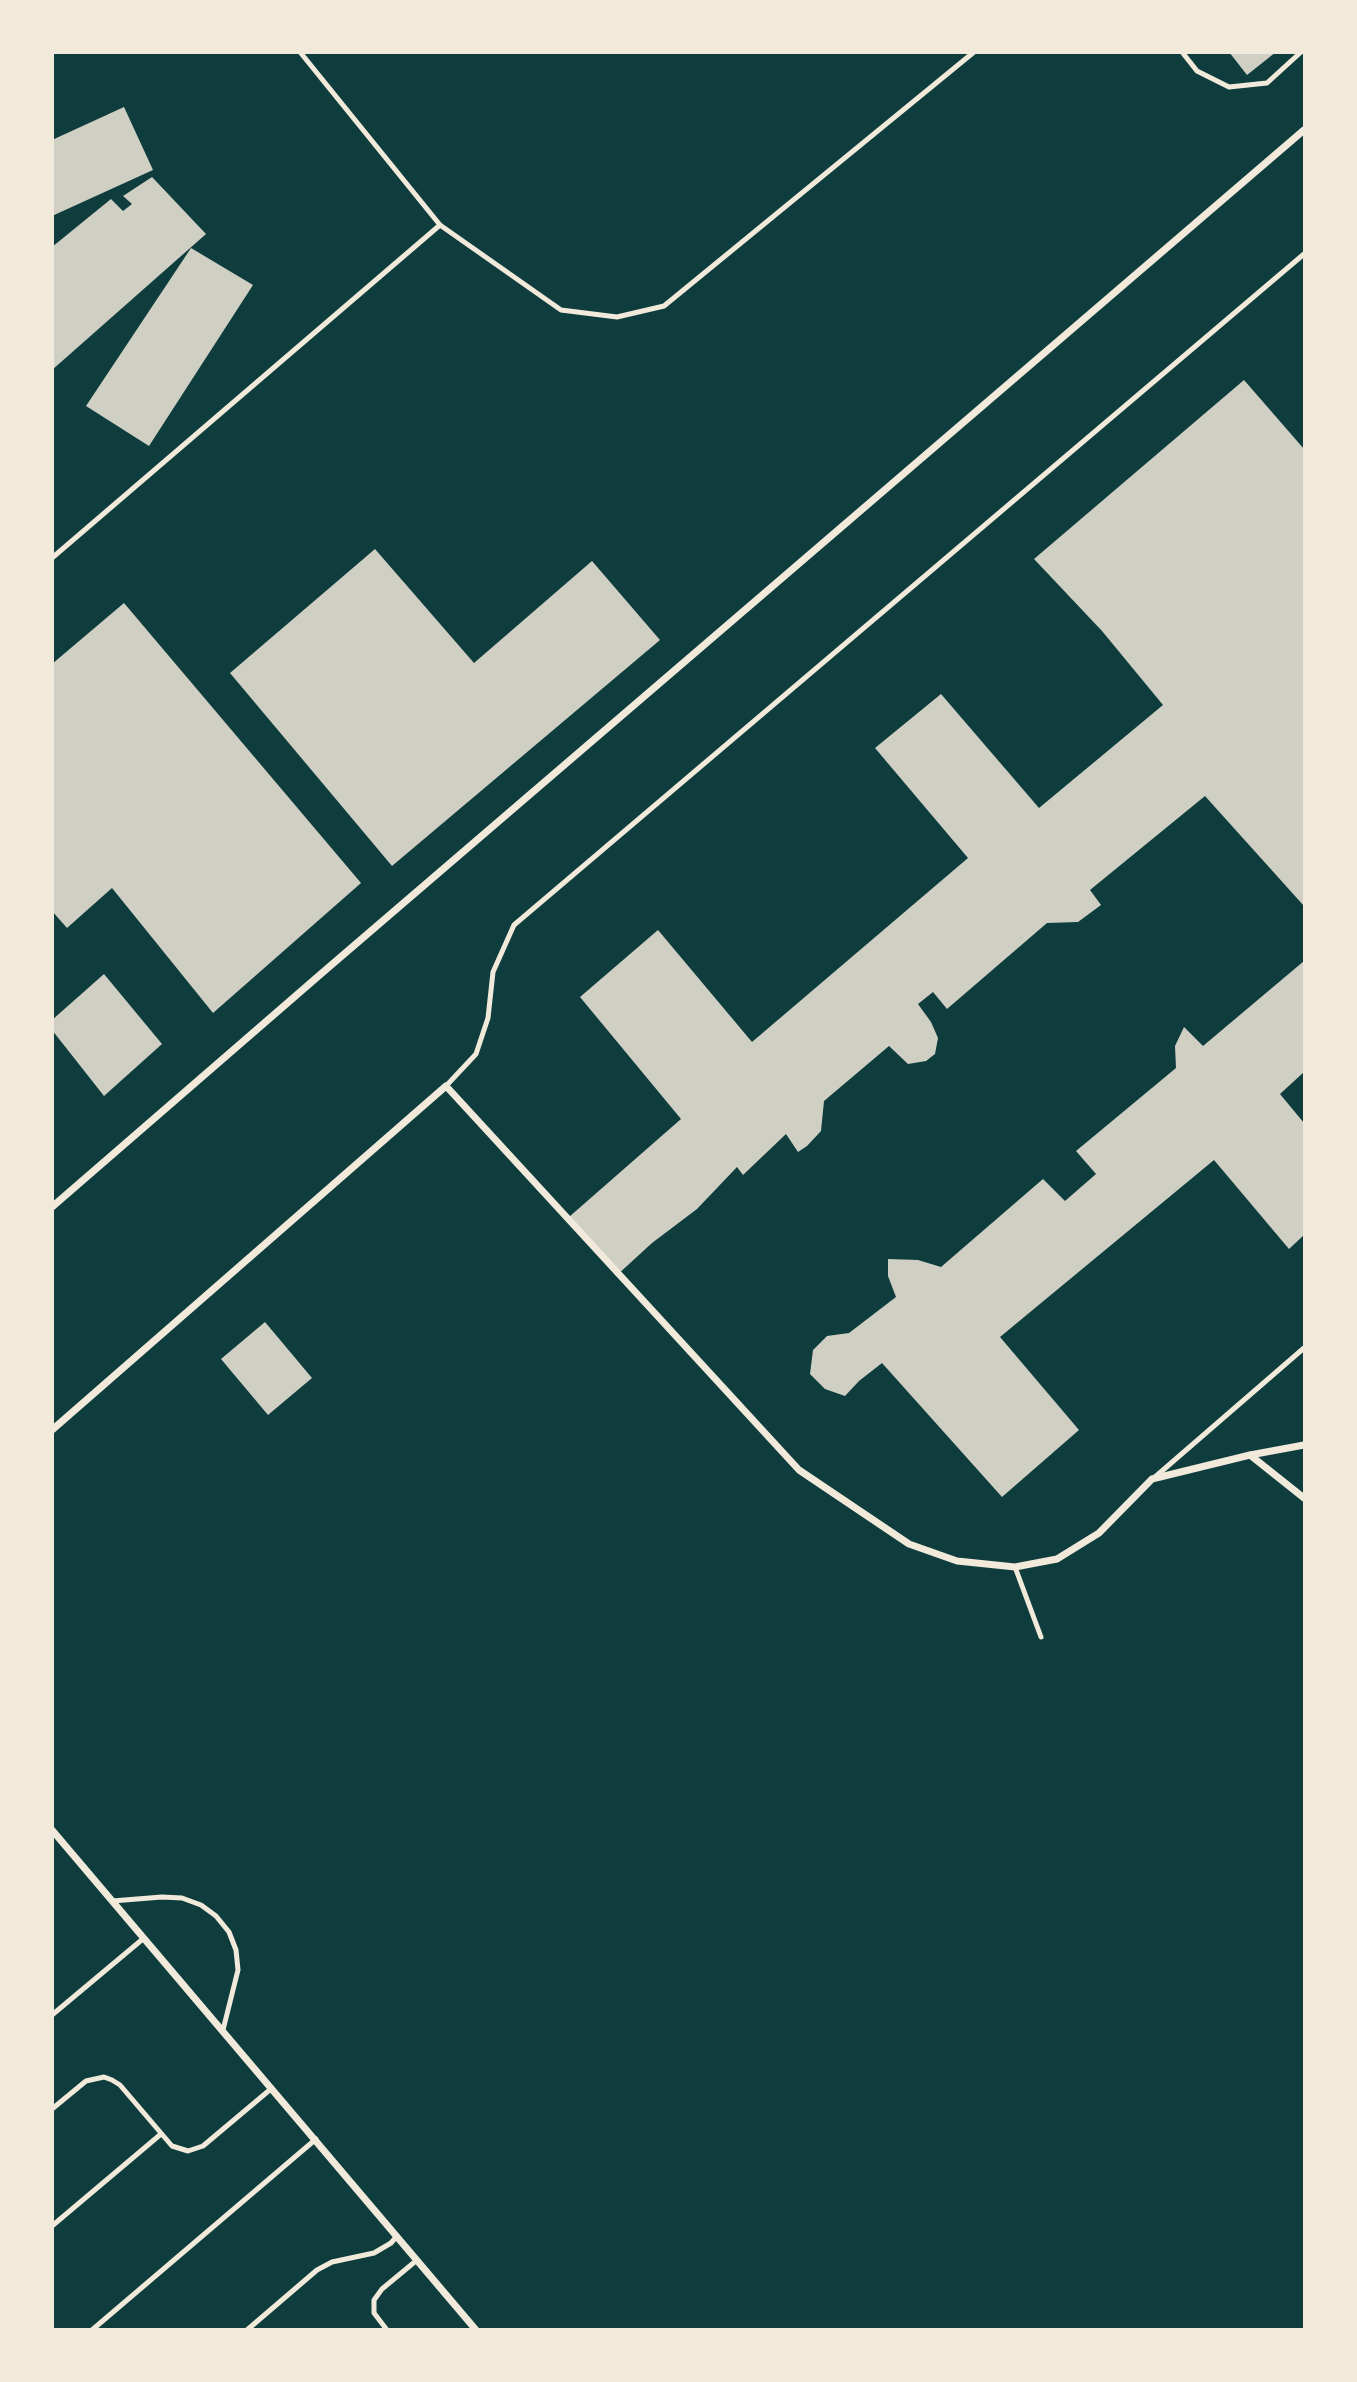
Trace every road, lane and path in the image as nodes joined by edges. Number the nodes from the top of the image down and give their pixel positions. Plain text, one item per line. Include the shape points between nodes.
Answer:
1 (300, 52) edge
2 (974, 52) edge
3 (1182, 52) edge
4 (1301, 52) edge
5 (1304, 130) edge
6 (440, 225) junction
7 (1304, 254) edge
8 (52, 558) edge
9 (446, 1086) junction
10 (52, 1207) edge
11 (1304, 1348) edge
12 (52, 1430) edge
13 (1304, 1445) edge
14 (1250, 1455) junction
15 (1152, 1479) junction
16 (1304, 1498) edge
17 (1015, 1567) junction
18 (1041, 1637) dead end
19 (52, 1830) edge
20 (113, 1901) junction
21 (144, 1938) junction
22 (52, 2015) edge
23 (223, 2030) junction
24 (272, 2088) junction
25 (52, 2109) edge
26 (161, 2134) junction
27 (316, 2139) junction
28 (52, 2226) edge
29 (397, 2236) junction
30 (417, 2260) junction
31 (92, 2329) edge
32 (247, 2329) edge
33 (387, 2329) edge
34 (476, 2329) edge

1 - 6 lane
2 - 6 lane via 664,306 617,317 561,310
3 - 4 lane via 1197,71 1229,88 1267,83
5 - 10 street
6 - 8 lane
7 - 9 lane via 514,925 493,972 488,1018 476,1054
9 - 12 street
9 - 17 street via 799,1470 909,1544 957,1561
11 - 15 lane
13 - 14 street
14 - 15 street
14 - 16 street
15 - 17 street via 1099,1533 1057,1559
17 - 18 lane
19 - 20 street
20 - 21 street
20 - 23 lane via 182,1898 216,1916 236,1950 237,1970
21 - 22 lane
21 - 23 street
23 - 24 street
24 - 26 lane via 196,2150 180,2150
24 - 27 street
25 - 26 lane via 86,2081 104,2077 120,2085
26 - 28 lane
27 - 29 street
27 - 31 lane
29 - 30 street
29 - 32 lane via 374,2253 317,2270
30 - 33 lane via 374,2300 374,2313
30 - 34 street

